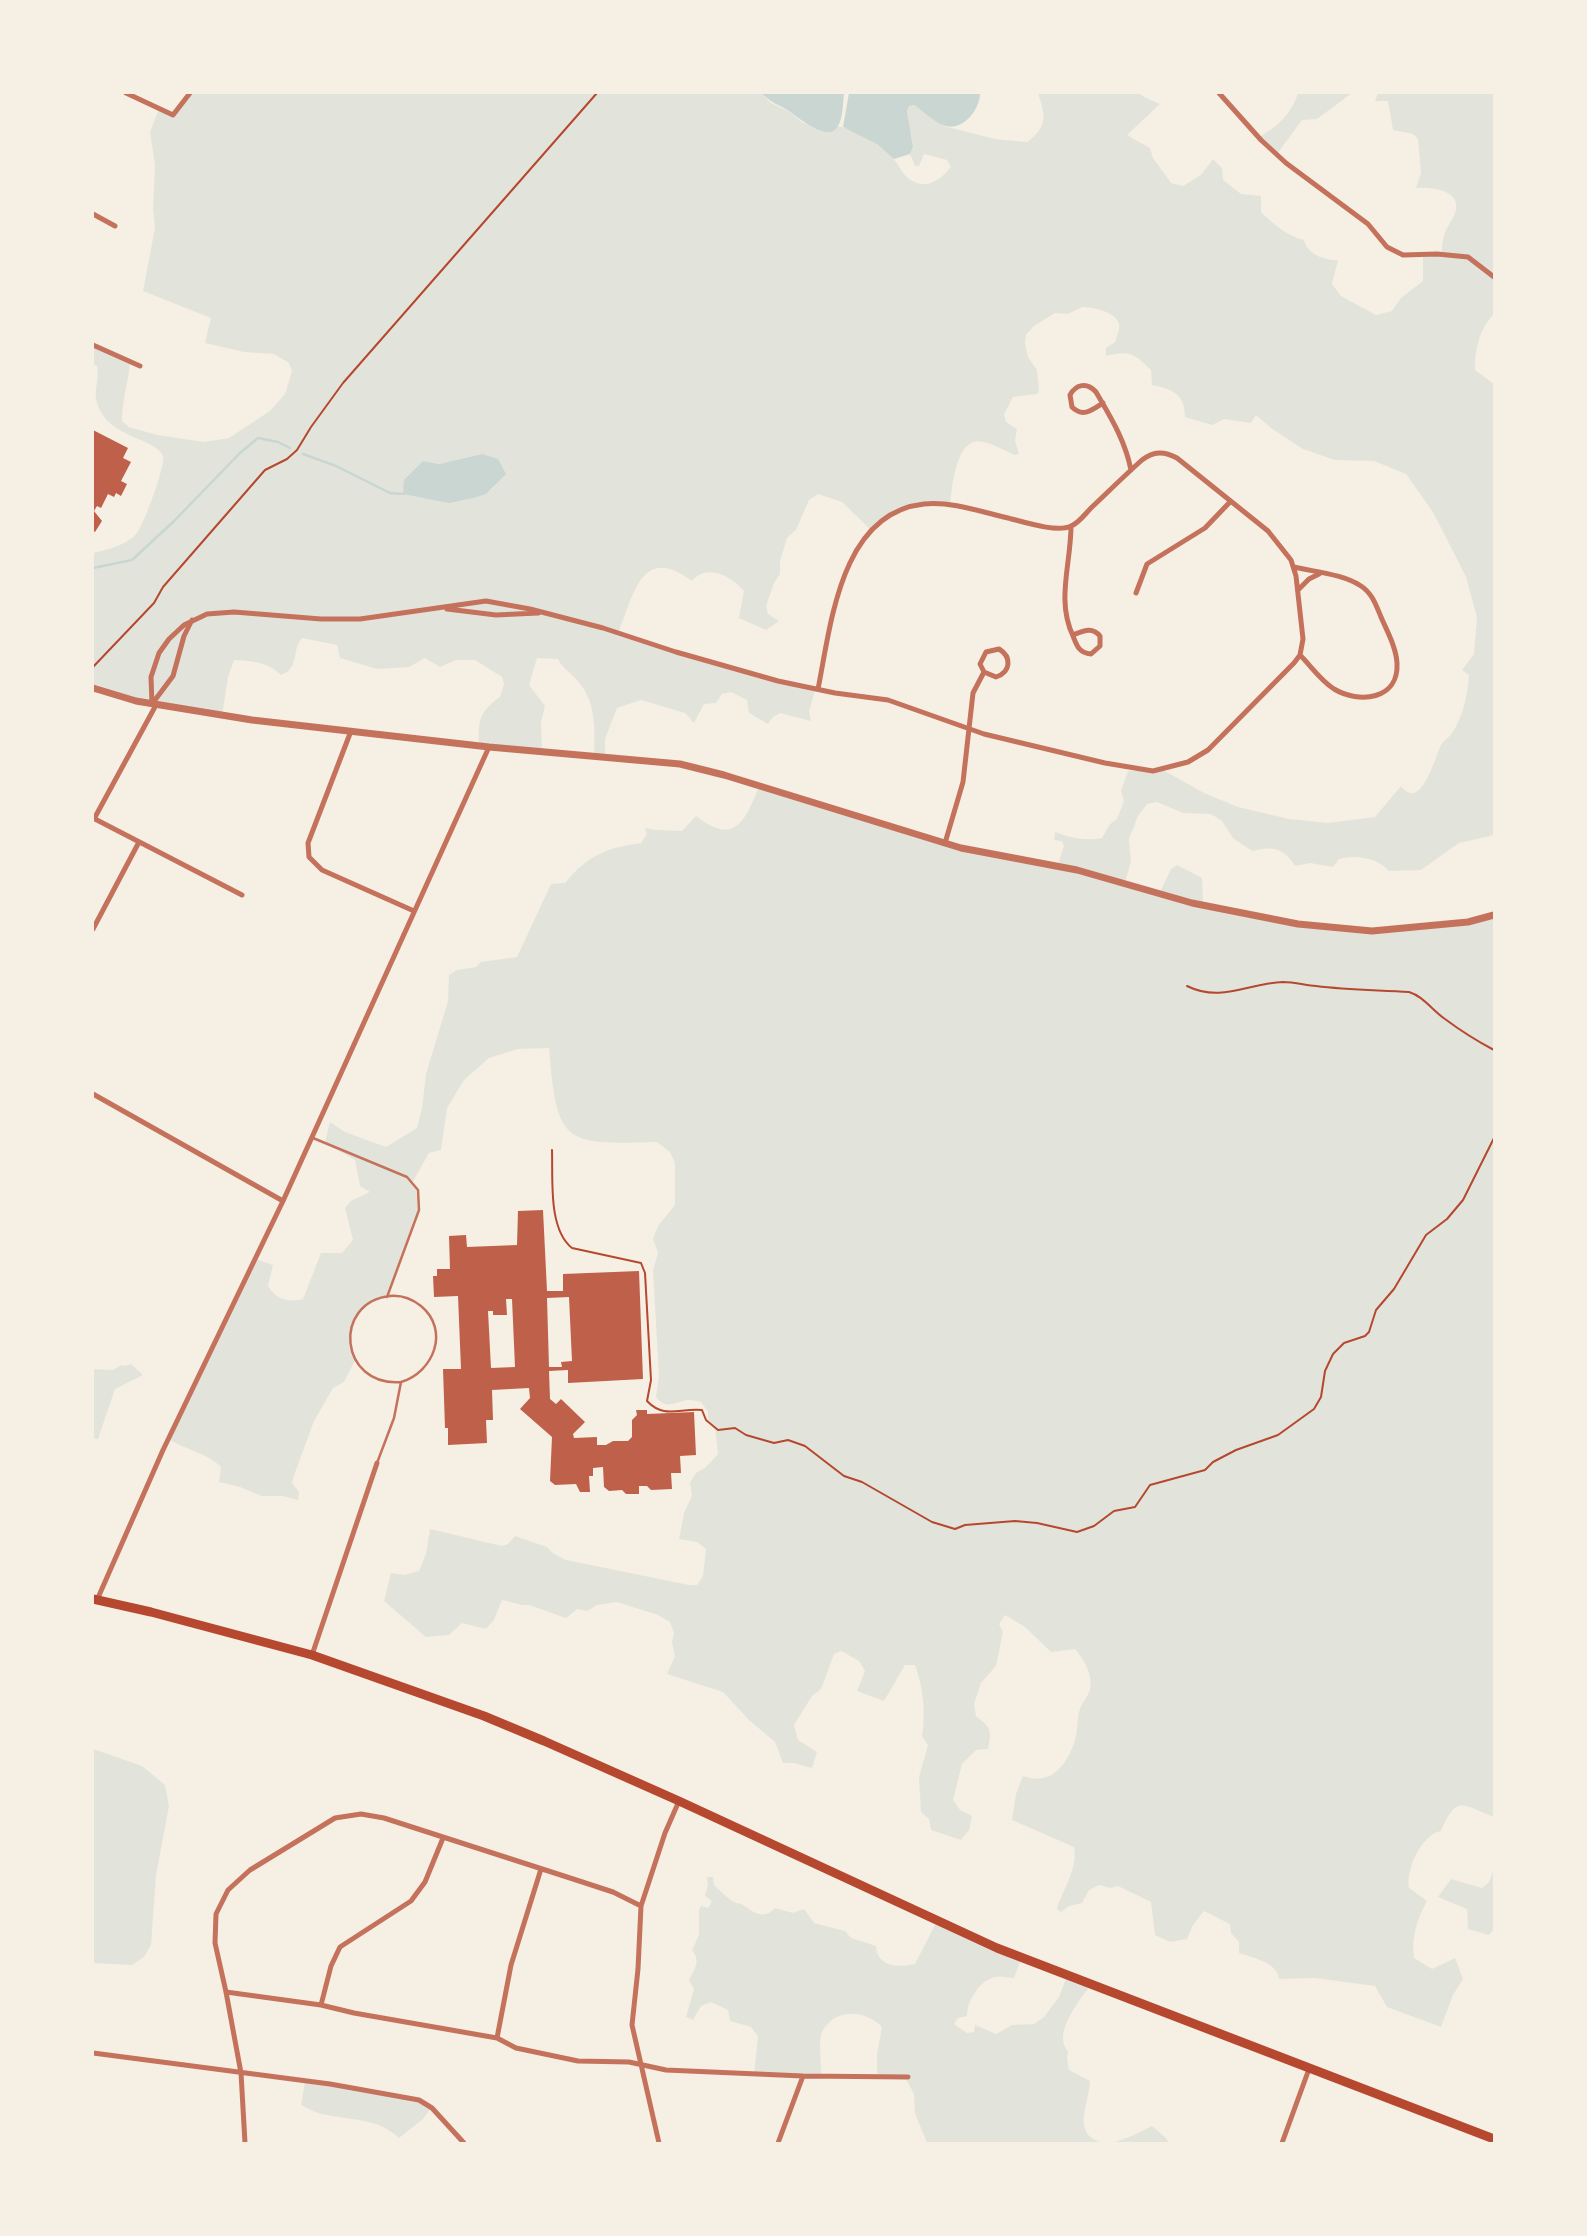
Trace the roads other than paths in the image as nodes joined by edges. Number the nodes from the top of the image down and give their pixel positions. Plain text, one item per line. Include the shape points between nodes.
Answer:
1 (126, 93) edge
2 (190, 93) edge
3 (1219, 93) edge
4 (93, 214) edge
5 (115, 226) dead end
6 (1494, 277) edge
7 (93, 345) edge
8 (140, 366) dead end
9 (1103, 403) junction
10 (1131, 470) junction
11 (1230, 502) junction
12 (1071, 526) junction
13 (1294, 567) junction
14 (1322, 574) junction
15 (1298, 590) junction
16 (1136, 593) dead end
17 (443, 608) junction
18 (543, 613) junction
19 (192, 620) junction
20 (1073, 635) junction
21 (1300, 655) junction
22 (984, 672) junction
23 (93, 688) edge
24 (818, 690) junction
25 (154, 705) junction
26 (969, 730) junction
27 (351, 731) junction
28 (489, 747) junction
29 (93, 818) edge
30 (139, 842) junction
31 (945, 843) junction
32 (242, 895) dead end
33 (414, 911) junction
34 (1494, 915) edge
35 (93, 929) edge
36 (93, 1094) edge
37 (312, 1138) junction
38 (282, 1201) junction
39 (387, 1297) junction
40 (401, 1382) junction
41 (377, 1463) joint
42 (95, 1600) edge
43 (312, 1655) junction
44 (680, 1801) junction
45 (443, 1838) junction
46 (541, 1870) junction
47 (641, 1906) junction
48 (226, 1992) junction
49 (321, 2005) junction
50 (497, 2038) junction
51 (93, 2053) edge
52 (640, 2065) junction
53 (1309, 2069) junction
54 (241, 2073) junction
55 (803, 2076) junction
56 (908, 2077) dead end
57 (1489, 2140) edge
58 (245, 2143) edge
59 (464, 2143) edge
60 (659, 2143) edge
61 (778, 2143) edge
62 (1282, 2143) edge

1 - 2 street via 173,115
3 - 6 street via 1286,163 1368,224 1387,247 1402,255 1468,257
4 - 5 street
7 - 8 street
9 - 9 street via 1087,385 1070,395 1072,407 1079,412
9 - 10 street via 1121,435
10 - 11 street via 1150,454 1167,453
10 - 12 street
11 - 13 street via 1275,538
11 - 16 street via 1205,528 1147,564
12 - 20 street via 1063,596
12 - 24 street via 1039,525 941,503 923,503 891,514 876,524 852,556 838,596
13 - 14 street
13 - 15 street
14 - 15 street
14 - 21 street via 1359,584 1373,598 1396,652 1395,678 1381,695 1353,696 1325,682
15 - 21 street
17 - 18 street via 496,615
17 - 18 street via 486,601
17 - 19 street via 360,620 223,612
18 - 24 street
19 - 25 street via 173,676
19 - 25 street via 159,653 151,677
20 - 20 street via 1083,653 1093,653 1100,646 1101,639 1094,631
21 - 26 street via 1218,742 1199,757 1165,770 1141,771
22 - 22 street via 980,664 983,655 990,649 1003,651 1009,664 1005,673 996,677
22 - 26 street via 973,693
23 - 25 street
24 - 26 street via 888,700
25 - 27 street
25 - 29 street
26 - 31 street via 963,782
27 - 28 street
27 - 33 street via 308,843 309,857 322,870
28 - 31 street via 680,764
28 - 33 street
29 - 30 street
30 - 32 street
30 - 35 street
31 - 34 street via 1298,924 1372,931
33 - 37 street
36 - 38 street
37 - 38 street
37 - 39 lane via 407,1177 418,1190 419,1210
38 - 42 street
39 - 40 lane via 405,1298 420,1306 431,1319 436,1336 430,1362 418,1375
39 - 40 lane via 370,1303 357,1316 350,1342 355,1360 367,1374 383,1382
40 - 41 lane via 394,1418
41 - 43 street
42 - 43 main road
43 - 44 main road via 484,1716
44 - 47 street
44 - 53 main road via 997,1948
45 - 46 street
45 - 48 street via 384,1818 361,1814 335,1818 250,1870 228,1890 216,1914 215,1944
45 - 49 street via 425,1882 411,1901 340,1947
46 - 47 street via 613,1892
46 - 50 street via 511,1965
47 - 52 street via 632,2025
48 - 49 street
48 - 54 street
49 - 50 street
50 - 52 street via 516,2048 578,2061
51 - 54 street
52 - 55 street
52 - 60 street
53 - 57 main road
53 - 62 street
54 - 58 street
54 - 59 street via 419,2100
55 - 56 street
55 - 61 street

